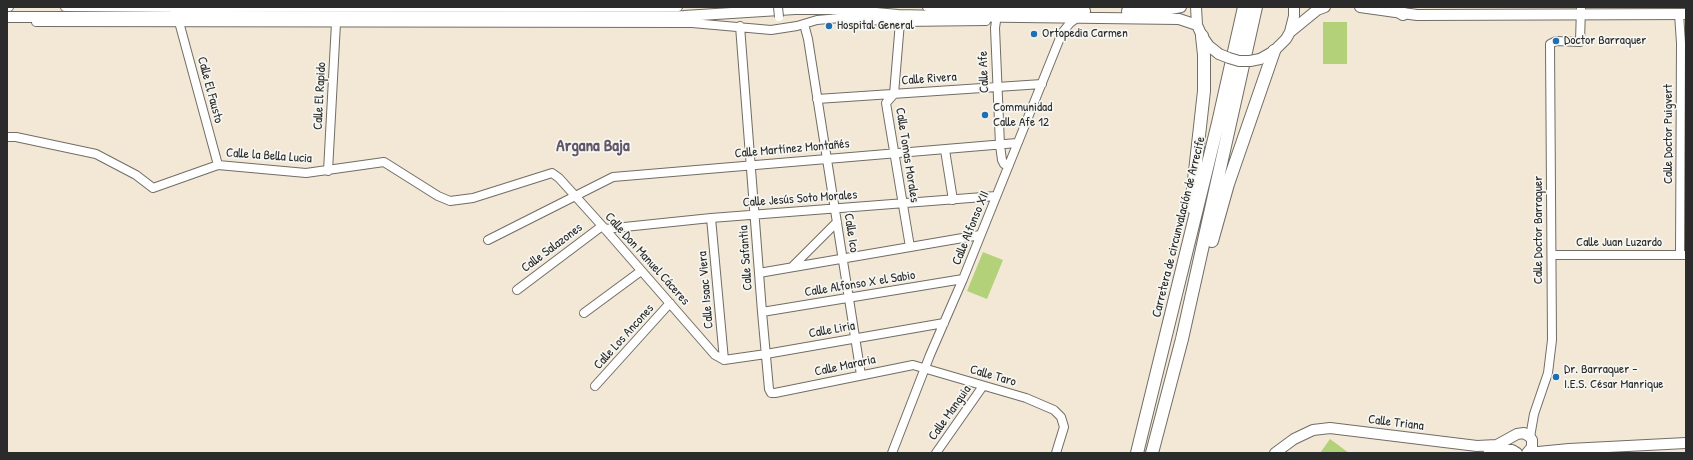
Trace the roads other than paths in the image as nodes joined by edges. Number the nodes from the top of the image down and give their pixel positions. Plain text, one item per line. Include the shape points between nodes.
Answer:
1 (65, 7) edge
2 (384, 7) edge
3 (415, 7) edge
4 (678, 7) edge
5 (773, 7) edge
6 (778, 7) edge
7 (852, 7) edge
8 (927, 7) edge
9 (1066, 7) edge
10 (1181, 7) edge
11 (1196, 7) edge
12 (1244, 7) edge
13 (1256, 7) edge
14 (1294, 7) edge
15 (1360, 7) edge
16 (1390, 7) edge
17 (1317, 8) edge
18 (199, 9) junction
19 (1581, 10) edge
20 (1024, 11) junction
21 (1531, 11) edge
22 (7, 13) edge
23 (154, 13) junction
24 (253, 13) junction
25 (1403, 14) junction
26 (1683, 14) edge
27 (1079, 15) junction
28 (7, 17) edge
29 (1046, 18) junction
30 (996, 21) junction
31 (7, 22) edge
32 (179, 22) junction
33 (336, 22) junction
34 (900, 22) junction
35 (804, 24) junction
36 (740, 26) junction
37 (781, 28) junction
38 (1200, 30) junction
39 (1290, 32) junction
40 (1683, 44) edge
41 (1274, 51) junction
42 (1042, 84) junction
43 (997, 86) junction
44 (894, 94) junction
45 (817, 99) junction
46 (7, 137) edge
47 (1017, 143) junction
48 (1000, 145) junction
49 (945, 150) junction
50 (894, 153) junction
51 (826, 158) junction
52 (218, 165) junction
53 (751, 165) junction
54 (1008, 165) junction
55 (328, 170) junction
56 (552, 173) joint
57 (996, 196) junction
58 (574, 197) junction
59 (953, 200) junction
60 (903, 203) junction
61 (835, 208) junction
62 (755, 215) junction
63 (711, 218) junction
64 (837, 222) junction
65 (603, 228) junction
66 (980, 235) junction
67 (488, 240) dead end
68 (910, 247) junction
69 (1552, 255) junction
70 (1683, 255) edge
71 (843, 259) junction
72 (792, 267) junction
73 (641, 271) junction
74 (759, 273) junction
75 (963, 279) junction
76 (517, 290) dead end
77 (848, 298) junction
78 (670, 303) junction
79 (1174, 307) junction
80 (762, 312) junction
81 (584, 313) dead end
82 (944, 323) junction
83 (854, 338) junction
84 (1182, 339) junction
85 (766, 354) junction
86 (724, 360) junction
87 (925, 368) junction
88 (861, 375) junction
89 (595, 386) dead end
90 (983, 386) junction
91 (770, 393) joint
92 (1534, 414) junction
93 (1515, 435) junction
94 (1531, 438) junction
95 (1686, 443) edge
96 (1477, 446) junction
97 (1569, 449) junction
98 (1490, 451) edge
99 (1513, 452) edge
100 (892, 453) edge
101 (936, 453) edge
102 (1056, 453) edge
103 (1137, 453) edge
104 (1152, 453) edge
105 (1275, 453) edge
106 (1528, 453) edge

1 - 18 street
2 - 3 street
2 - 18 street
3 - 4 street
5 - 24 main road via 684,13
6 - 37 street, bridge
7 - 20 main road via 934,13
8 - 20 street
9 - 27 main road
10 - 27 main road
11 - 38 main road
12 - 79 highway, Carretera de circunvalación de Arrecife
13 - 84 highway, Carretera de circunvalación de Arrecife
14 - 39 main road
15 - 25 main road
16 - 25 highway
17 - 39 main road
18 - 23 main road
18 - 24 main road
19 - 21 main road
19 - 26 main road
19 - 69 street, Calle Doctor Barraquer via 1580,42 1556,41 1550,44
20 - 27 main road
21 - 25 main road
22 - 23 main road
23 - 24 main road
26 - 40 street, Calle Doctor Puigvert
27 - 29 main road
27 - 38 main road via 1179,19
27 - 42 street, Calle Alfonso XII via 1062,33
28 - 29 main road via 684,16 832,9 898,15
29 - 30 street
30 - 34 street
30 - 43 street, Calle Afe
31 - 32 street
32 - 33 street
32 - 52 street, Calle El Fausto
33 - 36 street via 692,23
33 - 55 street, Calle El Rapido
34 - 35 street via 840,18
34 - 44 street, Calle Tomas Morales
35 - 37 street
35 - 45 street, Calle Ico
36 - 37 street via 771,30
36 - 53 street, Calle Safantia
38 - 41 main road, bridge via 1209,46 1219,54 1239,61 1260,59
38 - 79 highway via 1204,55 1203,98 1194,188
39 - 41 main road
40 - 70 street, Calle Doctor Puigvert
41 - 84 highway via 1228,184 1195,306
42 - 43 street, Calle Rivera
42 - 47 street, Calle Alfonso XII
43 - 44 street, Calle Rivera
43 - 48 street, Calle Afe
44 - 45 street, Calle Rivera
44 - 50 street, Calle Tomas Morales via 886,102
45 - 51 street, Calle Ico
46 - 52 street, Calle la Bella Lucia via 96,154 136,175 153,188
47 - 48 street, Calle Martínez Montañés
47 - 54 street, Calle Alfonso XII
48 - 49 street, Calle Martínez Montañés
48 - 54 street, Calle Afe via 1002,160
49 - 50 street, Calle Martínez Montañés
49 - 59 street
50 - 51 street, Calle Martínez Montañés
50 - 60 street, Calle Tomas Morales
51 - 53 street, Calle Martínez Montañés
51 - 61 street, Calle Ico
52 - 55 street, Calle la Bella Lucia via 306,173
53 - 58 street, Calle Martínez Montañés via 613,177
53 - 62 street, Calle Safantia
54 - 57 street, Calle Alfonso XII
55 - 56 street, Calle la Bella Lucia via 384,162 450,201 473,198
56 - 58 street, Calle Don Manuel Cáceres
57 - 59 street, Calle Jesús Soto Morales
57 - 66 street, Calle Alfonso XII
58 - 65 street, Calle Don Manuel Cáceres
58 - 67 street, Calle Martínez Montañés
59 - 60 street, Calle Jesús Soto Morales
60 - 61 street, Calle Jesús Soto Morales
60 - 68 street, Calle Tomas Morales
61 - 62 street, Calle Jesús Soto Morales
61 - 64 street, Calle Ico
62 - 63 street, Calle Jesús Soto Morales
62 - 74 street, Calle Safantia
63 - 65 street, Calle Jesús Soto Morales
63 - 86 street, Calle Isaac Viera
64 - 71 street, Calle Ico
64 - 72 street
65 - 73 street, Calle Don Manuel Cáceres
65 - 76 street, Calle Salazones
66 - 68 street
66 - 75 street, Calle Alfonso XII
68 - 71 street
69 - 70 street, Calle Juan Luzardo
69 - 92 street, Calle Doctor Barraquer via 1552,340 1548,373
71 - 72 street
71 - 77 street, Calle Ico
72 - 74 street
73 - 78 street, Calle Don Manuel Cáceres
73 - 81 street
74 - 80 street, Calle Safantia
75 - 77 street, Calle Alfonso X el Sabio
75 - 82 street, Calle Alfonso XII
77 - 80 street, Calle Alfonso X el Sabio
77 - 83 street, Calle Ico
78 - 86 street, Calle Don Manuel Cáceres via 716,355
78 - 89 street, Calle Los Ancones
79 - 103 highway, Carretera de circunvalación de Arrecife
80 - 85 street, Calle Safantia
82 - 83 street, Calle Liria
82 - 87 street, Calle Alfonso XII
83 - 85 street, Calle Liria
83 - 88 street, Calle Ico
84 - 104 highway, Carretera de circunvalación de Arrecife
85 - 86 street, Calle Liria
85 - 91 street, Calle Safantia
87 - 88 street, Calle Mararia via 913,365
87 - 90 street, Calle Taro
87 - 100 street, Calle Alfonso XII
88 - 91 street, Calle Mararia
90 - 101 street, Calle Manguia
90 - 102 street, Calle Taro via 1026,398 1054,410 1061,417 1064,427
92 - 93 street, Calle Doctor Barraquer via 1525,429
92 - 94 street, Calle Doctor Barraquer
93 - 94 main road via 1524,433
93 - 96 main road via 1497,444
93 - 99 main road via 1510,443
94 - 97 main road via 1544,447
94 - 106 main road via 1532,447
95 - 97 main road
96 - 98 main road
96 - 105 main road, Calle Triana via 1330,428 1313,430 1294,439
97 - 106 main road
98 - 99 main road

